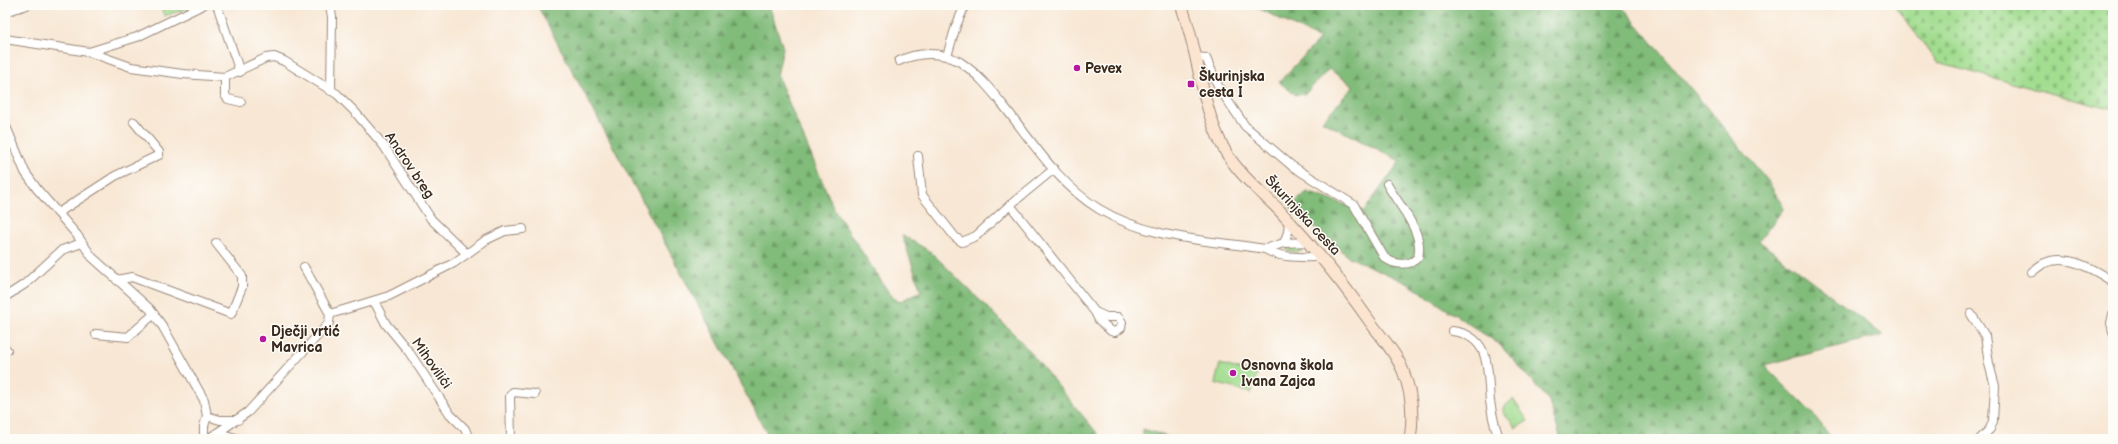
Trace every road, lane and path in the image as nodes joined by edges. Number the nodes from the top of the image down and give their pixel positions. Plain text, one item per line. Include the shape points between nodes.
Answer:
1 (203, 5) edge
2 (217, 5) edge
3 (330, 5) edge
4 (965, 5) edge
5 (1181, 5) edge
6 (22, 6) edge
7 (5, 12) edge
8 (5, 39) edge
9 (89, 52) junction
10 (947, 56) junction
11 (1195, 57) junction
12 (899, 61) dead end
13 (240, 72) junction
14 (225, 77) junction
15 (331, 91) junction
16 (241, 102) dead end
17 (134, 122) dead end
18 (5, 124) edge
19 (918, 156) dead end
20 (1054, 169) junction
21 (1388, 184) dead end
22 (1010, 205) junction
23 (58, 213) junction
24 (1289, 221) junction
25 (523, 229) dead end
26 (1308, 242) junction
27 (82, 243) junction
28 (216, 243) dead end
29 (1284, 243) junction
30 (1266, 249) junction
31 (467, 254) junction
32 (1322, 257) junction
33 (304, 267) dead end
34 (2032, 272) dead end
35 (117, 280) junction
36 (2113, 282) edge
37 (5, 297) edge
38 (374, 301) junction
39 (1095, 312) dead end
40 (154, 314) junction
41 (330, 314) junction
42 (1971, 314) dead end
43 (2113, 314) edge
44 (1452, 331) dead end
45 (2113, 332) edge
46 (96, 334) dead end
47 (535, 394) dead end
48 (207, 416) junction
49 (238, 420) junction
50 (219, 433) junction
51 (204, 439) edge
52 (208, 439) edge
53 (238, 439) edge
54 (469, 439) edge
55 (511, 439) edge
56 (1410, 439) edge
57 (1500, 439) edge
58 (1980, 439) edge

1 - 9 street, Androv breg via 137,38
2 - 13 street
3 - 15 street
4 - 10 street
5 - 11 street, Škurinjska cesta
6 - 7 street
8 - 9 street, Androv breg
9 - 14 street, Androv breg via 131,67
10 - 12 street via 935,53 921,54
10 - 20 street via 959,61 981,79
11 - 21 street via 1206,58 1219,88 1245,126 1298,170 1354,205 1388,261 1410,262 1416,260 1420,253 1415,232
11 - 24 street, Škurinjska cesta via 1211,121 1223,148 1240,170
13 - 14 street, Androv breg
13 - 15 street, Androv breg via 266,58 274,57
14 - 16 street via 225,95
15 - 31 street, Androv breg via 355,112 384,146 431,219
17 - 23 street via 159,152 159,156 115,176
18 - 23 street via 25,172
19 - 22 street via 922,195 954,237 962,242 976,236
20 - 22 street
20 - 30 street via 1084,199 1124,222 1166,234
22 - 39 street
23 - 27 street
24 - 26 street, Škurinjska cesta
24 - 29 street
25 - 31 street via 505,232 486,240
26 - 29 street
26 - 32 street, Škurinjska cesta
27 - 35 street via 99,264
27 - 37 street via 62,250 25,284
28 - 35 street via 242,276 242,288 231,314 132,277
29 - 30 street
30 - 32 street via 1297,257
31 - 38 street via 426,279
32 - 56 street, Škurinjska cesta via 1388,346 1402,370 1410,394 1413,422
33 - 41 street
34 - 36 street via 2045,263 2071,262 2086,266
35 - 40 street
38 - 41 street
38 - 54 street, Mihovilići via 386,324 409,352 450,414 465,429
40 - 46 street via 128,337
40 - 48 street via 204,400
41 - 49 street via 329,322 272,387
42 - 58 street via 1985,336 1995,386 1990,429
43 - 45 street
44 - 57 street via 1461,332 1472,338 1481,348 1488,365 1490,400 1495,429
47 - 55 street via 512,392
48 - 49 street via 220,420
48 - 51 street
49 - 50 street
50 - 52 street
50 - 53 street

